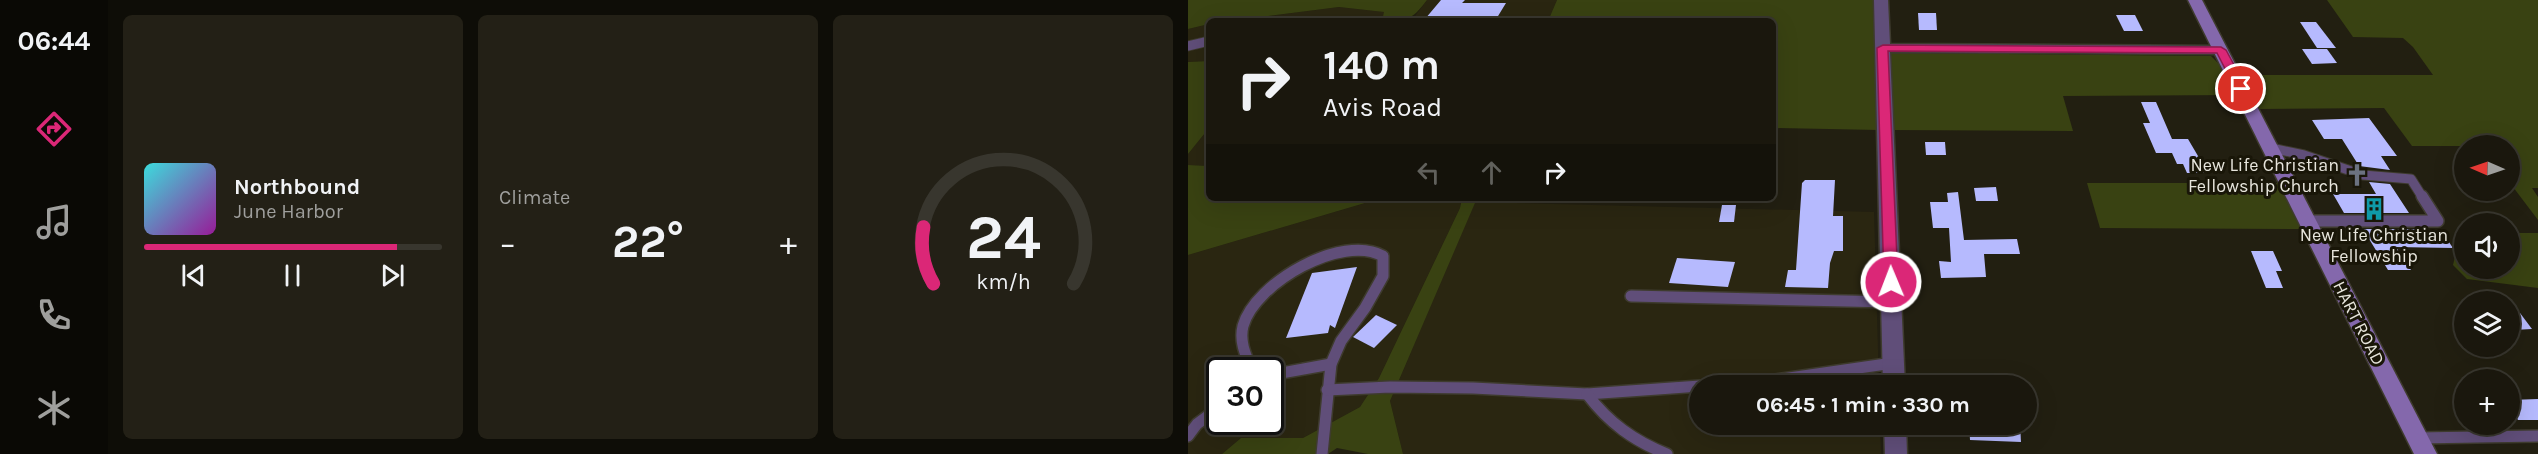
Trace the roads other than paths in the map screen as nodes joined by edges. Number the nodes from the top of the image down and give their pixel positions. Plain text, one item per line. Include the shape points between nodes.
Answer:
1 (1881, 0) edge
2 (2195, 0) edge
3 (1206, 42) edge
4 (1188, 46) edge
5 (1883, 48) junction
6 (2221, 50) junction
7 (2271, 148) junction
8 (2307, 221) junction
9 (1631, 296) dead end
10 (1892, 302) junction
11 (1244, 357) edge
12 (1893, 363) junction
13 (1331, 364) junction
14 (1284, 372) edge
15 (1810, 375) edge
16 (1894, 375) edge
17 (1689, 387) edge
18 (1327, 390) junction
19 (1587, 394) junction
20 (1206, 417) edge
21 (1895, 435) edge
22 (1188, 436) edge
23 (2538, 436) edge
24 (2422, 446) edge
25 (1322, 454) edge
26 (1667, 454) edge
27 (1896, 454) edge

1 - 5 street
2 - 6 street, HART ROAD
3 - 4 lane
5 - 6 street
5 - 10 street
6 - 7 street, HART ROAD
7 - 8 street, HART ROAD
7 - 8 lane via 2293,151 2355,173 2411,179 2438,221
8 - 24 street, HART ROAD
9 - 10 lane
10 - 12 street
11 - 13 lane via 1240,332 1256,298 1276,280 1327,256 1375,251 1383,256 1383,276 1341,341
12 - 15 lane
12 - 16 street
13 - 14 lane
13 - 18 lane
17 - 19 lane
18 - 19 lane via 1473,388
18 - 25 lane
19 - 26 lane via 1616,428
20 - 22 lane
21 - 27 street
23 - 24 lane

